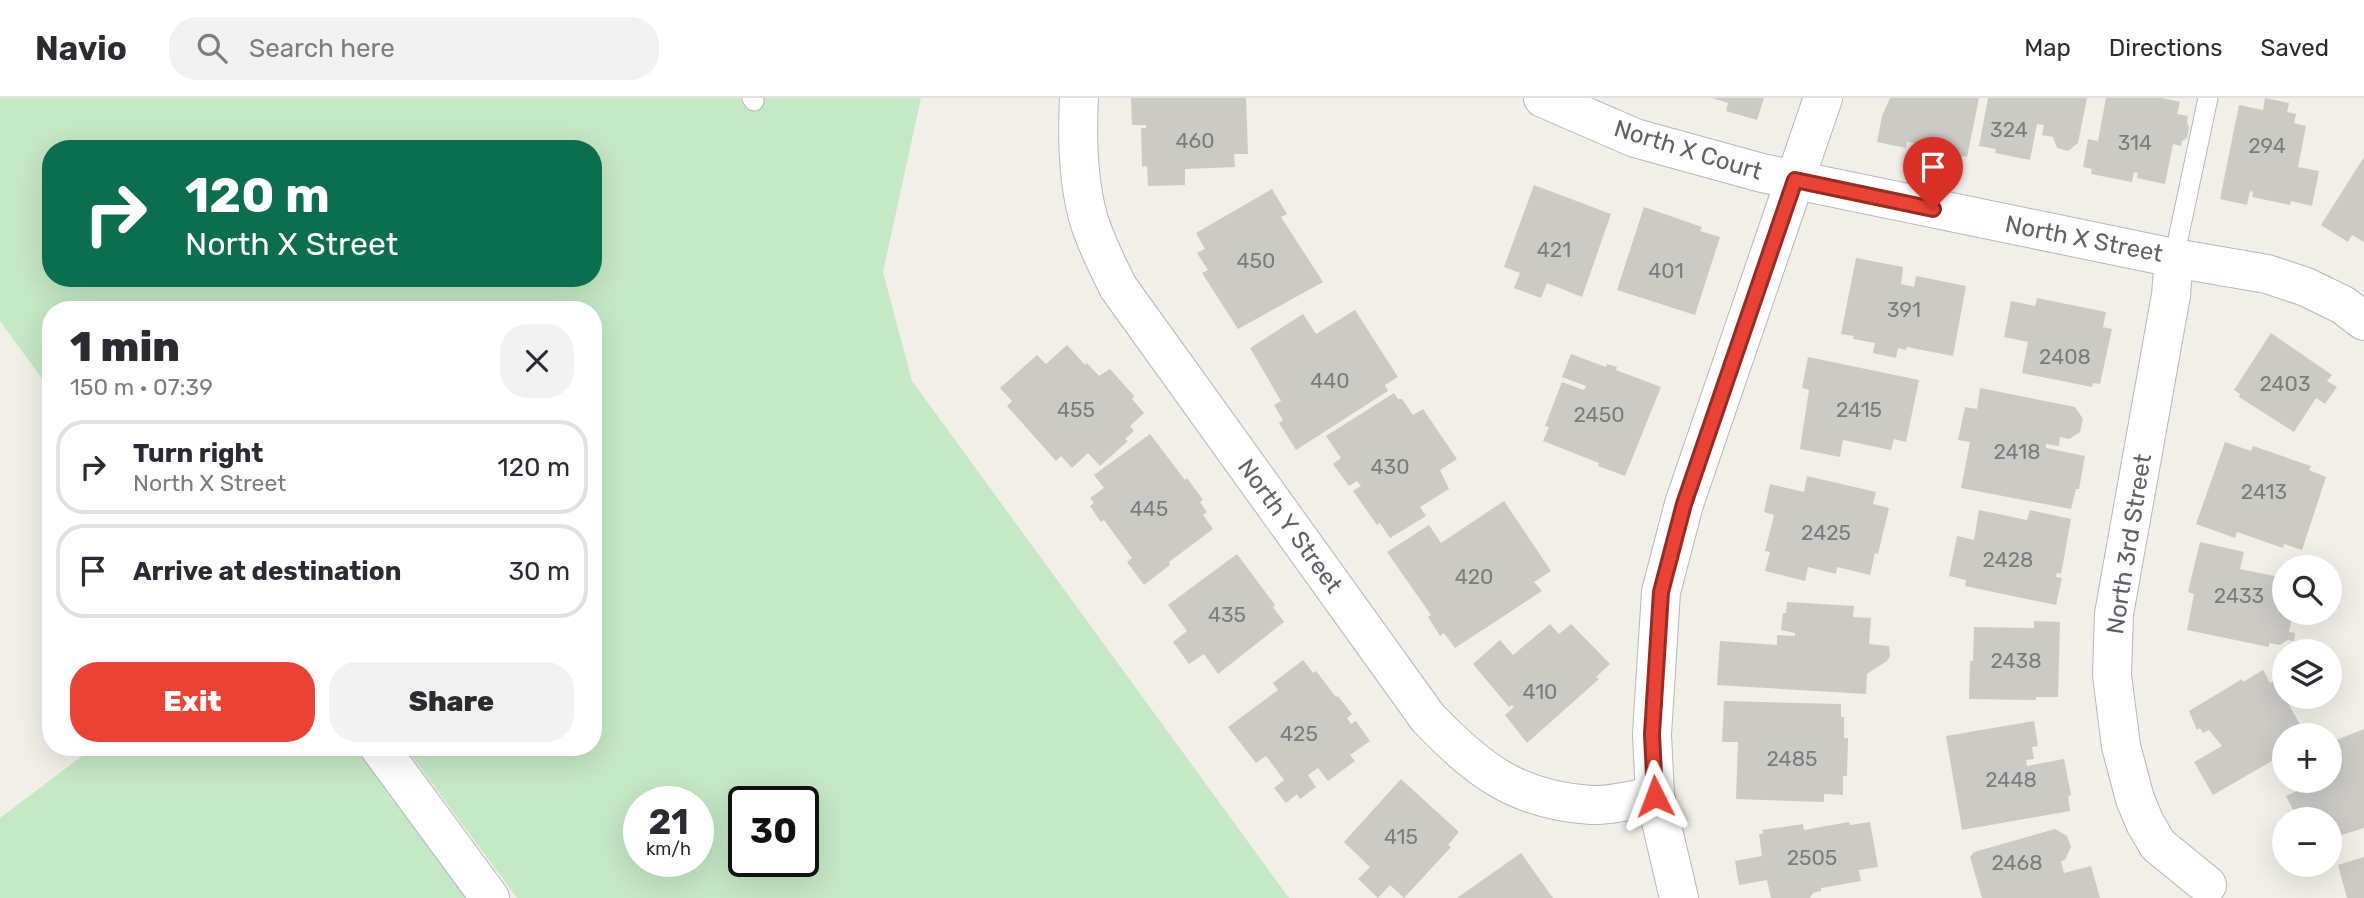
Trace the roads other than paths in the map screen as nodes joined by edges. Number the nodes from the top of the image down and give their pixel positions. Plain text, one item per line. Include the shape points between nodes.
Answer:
1 (1079, 98) edge
2 (1543, 98) edge
3 (1824, 98) edge
4 (2208, 98) edge
5 (1795, 180) junction
6 (2174, 258) junction
7 (2364, 321) edge
8 (386, 756) edge
9 (1655, 796) junction
10 (2207, 885) dead end
11 (490, 898) edge
12 (1679, 898) edge

1 - 9 street, North Y Street via 1078,141 1088,216 1118,287 1428,719 1462,753 1499,780 1538,796 1593,805
2 - 5 street, North X Court via 1635,138
3 - 5 street
4 - 6 lane
5 - 6 street, North X Street
5 - 9 street via 1684,504 1661,592 1653,721
6 - 7 street, North X Street via 2267,274 2343,305
6 - 10 street, North 3rd Street via 2114,614 2112,676 2124,757 2145,823 2158,845
8 - 11 street
9 - 12 street

